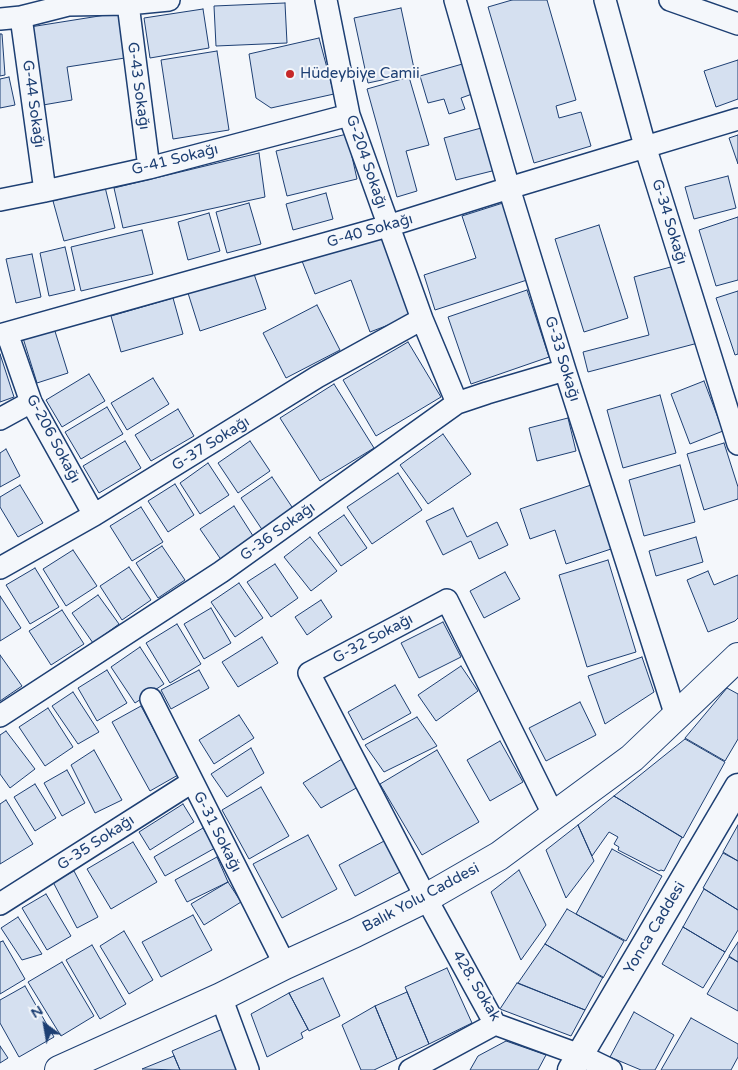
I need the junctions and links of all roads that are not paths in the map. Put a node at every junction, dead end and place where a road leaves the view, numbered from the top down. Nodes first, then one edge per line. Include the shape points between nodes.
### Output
1 (168, 0) edge
2 (326, 0) edge
3 (455, 0) edge
4 (605, 0) edge
5 (670, 0) edge
6 (68, 3) edge
7 (128, 4) junction
8 (21, 17) junction
9 (0, 19) edge
10 (738, 24) edge
11 (349, 116) junction
12 (738, 119) edge
13 (645, 146) junction
14 (149, 168) junction
15 (509, 188) junction
16 (46, 191) junction
17 (0, 200) edge
18 (388, 226) junction
19 (422, 319) junction
20 (4, 334) edge
21 (565, 370) junction
22 (31, 402) junction
23 (457, 403) junction
24 (0, 419) edge
25 (738, 444) edge
26 (94, 515) junction
27 (0, 568) edge
28 (738, 657) edge
29 (151, 699) dead end
30 (0, 716) edge
31 (676, 716) junction
32 (192, 782) junction
33 (738, 787) edge
34 (554, 816) junction
35 (426, 898) junction
36 (0, 904) edge
37 (285, 965) junction
38 (221, 997) junction
39 (495, 1024) junction
40 (576, 1062) edge
41 (76, 1067) edge
42 (248, 1070) edge
43 (410, 1070) edge
44 (611, 1070) edge

1 - 7 street
2 - 11 street, G-204 Sokağı
3 - 15 street, G-33 Sokağı
4 - 13 street, G-34 Sokağı
5 - 10 street
6 - 7 street
6 - 8 street
7 - 14 street, G-43 Sokağı
8 - 9 street
8 - 16 street, G-44 Sokağı
11 - 14 street, G-41 Sokağı
11 - 18 street, G-204 Sokağı
12 - 13 street, G-40 Sokağı
13 - 15 street, G-40 Sokağı
13 - 25 street, G-34 Sokağı
14 - 16 street, G-41 Sokağı
15 - 18 street, G-40 Sokağı
15 - 21 street, G-33 Sokağı
16 - 17 street, G-41 Sokağı
18 - 19 street, G-204 Sokağı
18 - 20 street, G-40 Sokağı
19 - 23 street, G-204 Sokağı
19 - 26 street, G-37 Sokağı via 318,378
20 - 22 street, G-206 Sokağı
21 - 23 street, G-36 Sokağı
21 - 31 street, G-33 Sokağı
22 - 24 street
22 - 26 street, G-206 Sokağı
23 - 30 street, G-36 Sokağı via 221,572
26 - 27 street, G-37 Sokağı
28 - 31 main road, Balık Yolu Caddesi
29 - 32 street, G-31 Sokağı
31 - 34 main road, Balık Yolu Caddesi via 632,758
32 - 36 street, G-35 Sokağı
32 - 37 street, G-31 Sokağı
33 - 40 street, Yonca Caddesi
34 - 35 main road, Balık Yolu Caddesi via 499,856
34 - 35 street, G-32 Sokağı via 447,600 309,673
35 - 37 main road, Balık Yolu Caddesi
35 - 39 street, 428. Sokak
37 - 38 main road, Balık Yolu Caddesi
38 - 41 main road, Balık Yolu Caddesi
38 - 42 street
39 - 40 street, 428. Sokak
39 - 43 street
40 - 44 street, 428. Sokak

